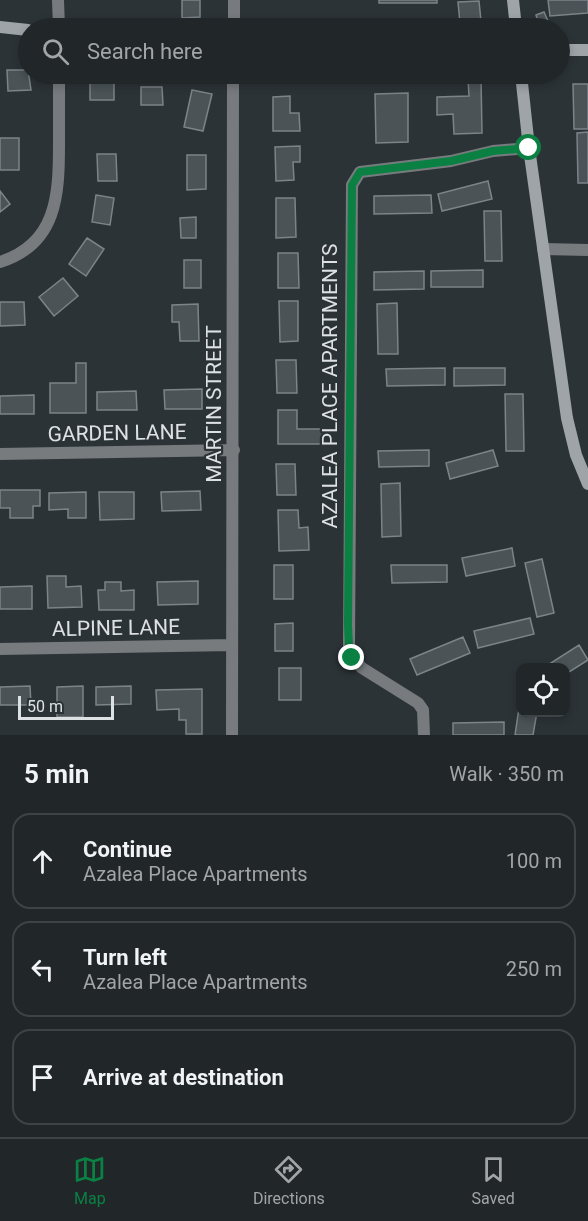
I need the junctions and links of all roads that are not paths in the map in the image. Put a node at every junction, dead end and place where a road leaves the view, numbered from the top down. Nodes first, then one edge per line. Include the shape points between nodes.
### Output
1 (58, 0) edge
2 (234, 0) edge
3 (513, 0) edge
4 (58, 18) edge
5 (234, 18) edge
6 (515, 18) edge
7 (0, 27) edge
8 (18, 29) edge
9 (570, 50) edge
10 (588, 50) edge
11 (59, 84) edge
12 (233, 84) edge
13 (521, 84) edge
14 (529, 148) junction
15 (543, 249) junction
16 (588, 250) edge
17 (0, 262) edge
18 (234, 450) junction
19 (0, 454) edge
20 (582, 455) edge
21 (588, 484) edge
22 (232, 645) junction
23 (0, 649) edge
24 (232, 735) edge
25 (424, 735) edge

1 - 4 street
2 - 5 street
3 - 6 street
7 - 8 street
9 - 10 street
11 - 17 street via 59,174 54,206 42,233 31,246
12 - 18 street, MARTIN STREET
13 - 14 street
14 - 15 street
14 - 25 street, AZALEA PLACE APARTMENTS via 360,172 352,185 349,646 352,658 362,668 418,703 423,710
15 - 16 street
15 - 20 street via 567,418
18 - 19 street, GARDEN LANE
18 - 22 street, MARTIN STREET
20 - 21 street
22 - 23 street, ALPINE LANE
22 - 24 street, MARTIN STREET

